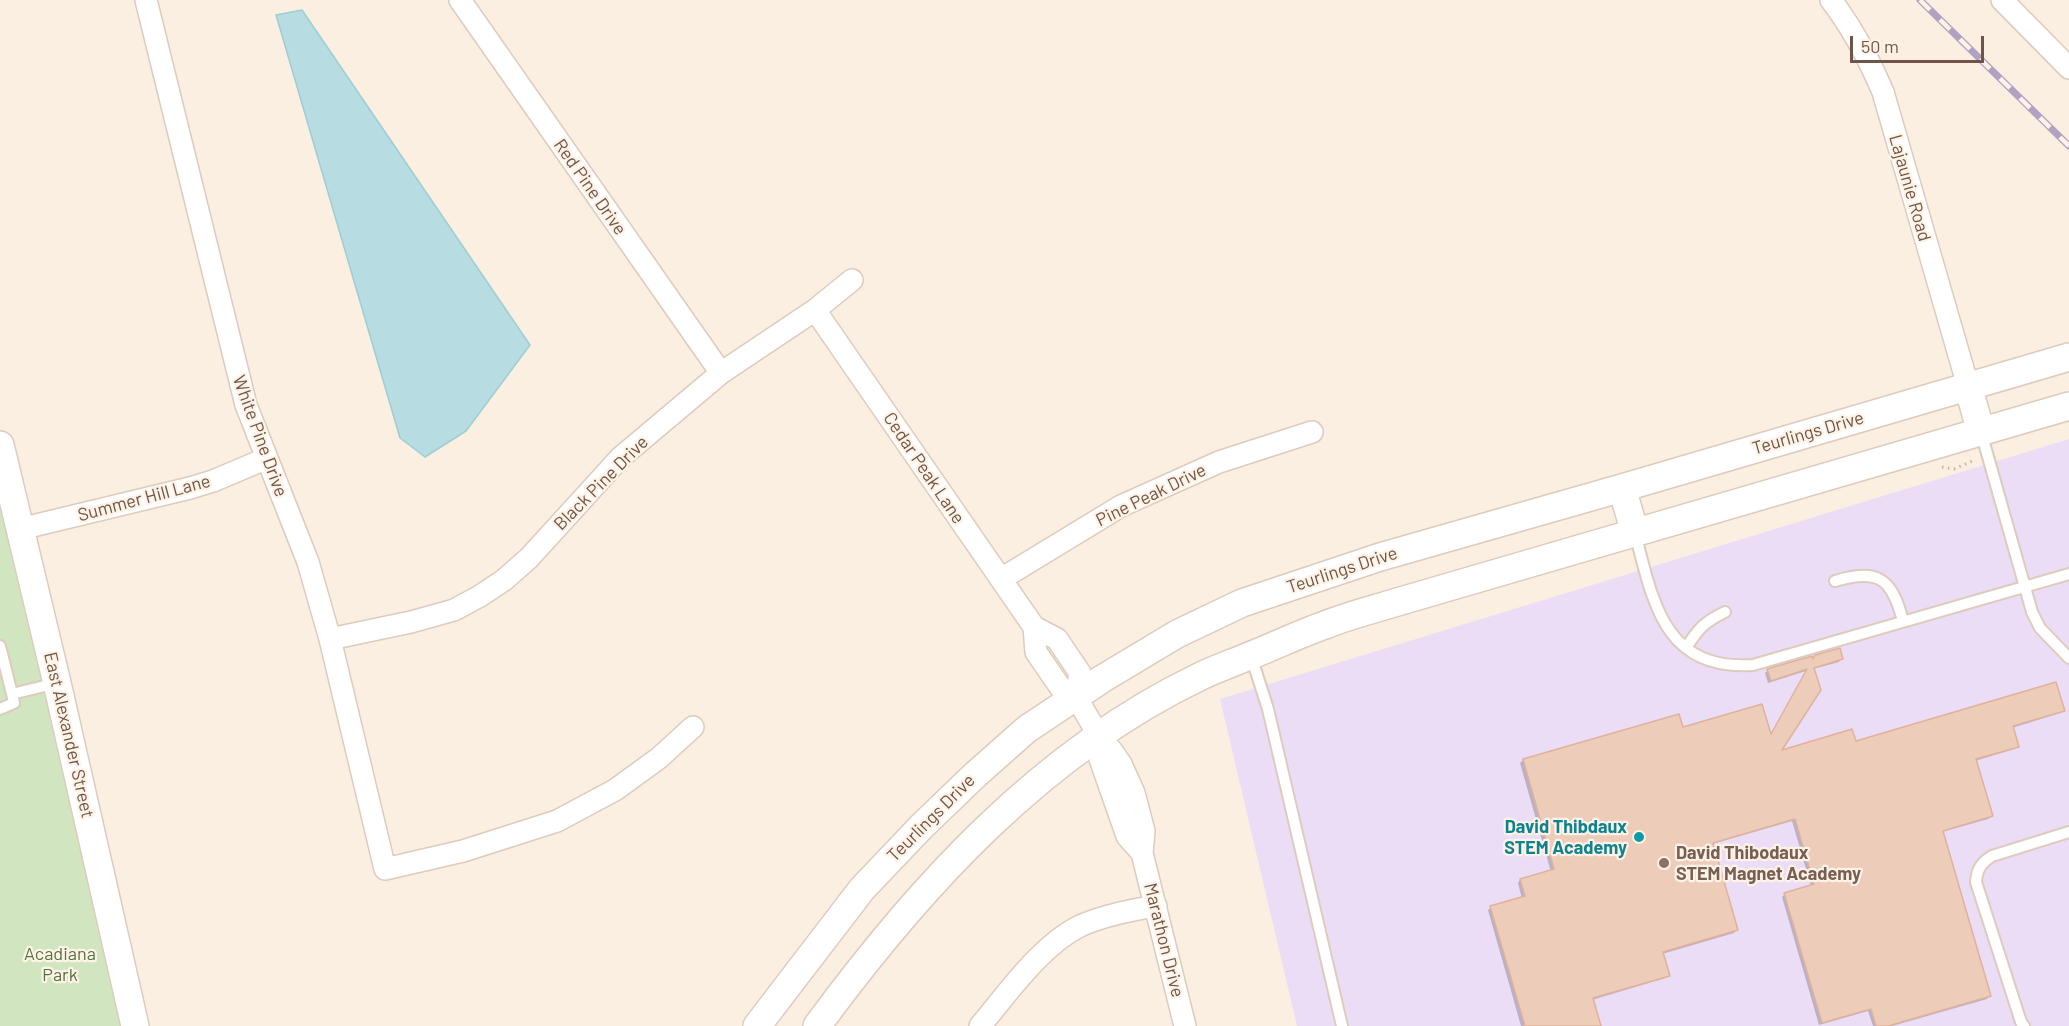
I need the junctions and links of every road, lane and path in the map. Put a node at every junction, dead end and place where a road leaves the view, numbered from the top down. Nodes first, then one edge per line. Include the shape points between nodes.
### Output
1 (146, 0) edge
2 (460, 0) edge
3 (1831, 0) edge
4 (2002, 0) edge
5 (2069, 68) edge
6 (852, 280) dead end
7 (815, 309) junction
8 (2069, 357) edge
9 (721, 373) junction
10 (1968, 386) junction
11 (2069, 406) edge
12 (1312, 432) dead end
13 (1981, 432) junction
14 (0, 446) edge
15 (265, 459) junction
16 (1622, 488) junction
17 (20, 529) junction
18 (1635, 533) junction
19 (2069, 574) edge
20 (1000, 579) junction
21 (1835, 580) dead end
22 (2024, 588) junction
23 (1725, 612) dead end
24 (1903, 621) junction
25 (330, 639) junction
26 (0, 646) edge
27 (1686, 648) junction
28 (1251, 656) junction
29 (2069, 658) edge
30 (57, 683) junction
31 (12, 694) junction
32 (1076, 697) junction
33 (0, 710) edge
34 (693, 727) dead end
35 (1099, 736) junction
36 (2069, 832) edge
37 (1156, 906) junction
38 (132, 1026) edge
39 (757, 1026) edge
40 (817, 1026) edge
41 (980, 1026) edge
42 (1185, 1026) edge
43 (1342, 1026) edge
44 (2024, 1026) edge

1 - 15 street, White Pine Drive via 238,380
2 - 9 street, Red Pine Drive
3 - 10 street, Lajaunie Road via 1869,59 1883,92
4 - 5 street
6 - 7 street, Black Pine Drive
7 - 9 street, Black Pine Drive
7 - 20 street, Cedar Peak Lane
8 - 10 street, Teurlings Drive
9 - 25 street, Black Pine Drive via 620,458 504,580 454,610
10 - 13 street
10 - 16 street, Teurlings Drive
11 - 13 street
12 - 20 street, Pine Peak Drive via 1219,462 1121,506
13 - 18 street
13 - 22 lane
14 - 17 street, East Alexander Street
15 - 17 street, Summer Hill Lane via 190,488
15 - 25 street, White Pine Drive via 308,562
16 - 18 street
16 - 32 street, Teurlings Drive via 1380,557 1242,603 1176,634
17 - 30 street, East Alexander Street
18 - 27 lane via 1657,612 1669,632
18 - 28 street via 1337,621
19 - 22 lane
20 - 32 street, Cedar Peak Lane via 1034,627 1036,652 1060,687
21 - 24 lane via 1854,575 1879,579 1891,587
22 - 24 lane
22 - 29 lane via 2040,628
23 - 27 lane via 1697,630
24 - 27 lane via 1753,665 1732,666
25 - 34 street, White Pine Drive via 385,869 463,851 557,821 615,790
26 - 31 lane
28 - 35 street via 1199,677
28 - 43 lane via 1268,709
30 - 31 lane
30 - 38 street, East Alexander Street
31 - 33 lane via 14,703
32 - 35 street, Cedar Peak Lane
32 - 39 street, Teurlings Drive via 1027,729 921,827 862,889
35 - 37 street, Marathon Drive via 1117,758 1134,793 1144,831 1142,853
35 - 40 street via 1056,767 955,861 898,921
36 - 44 lane via 1992,856 1977,871 1976,882
37 - 41 street via 1101,918 1061,937
37 - 42 street, Marathon Drive

